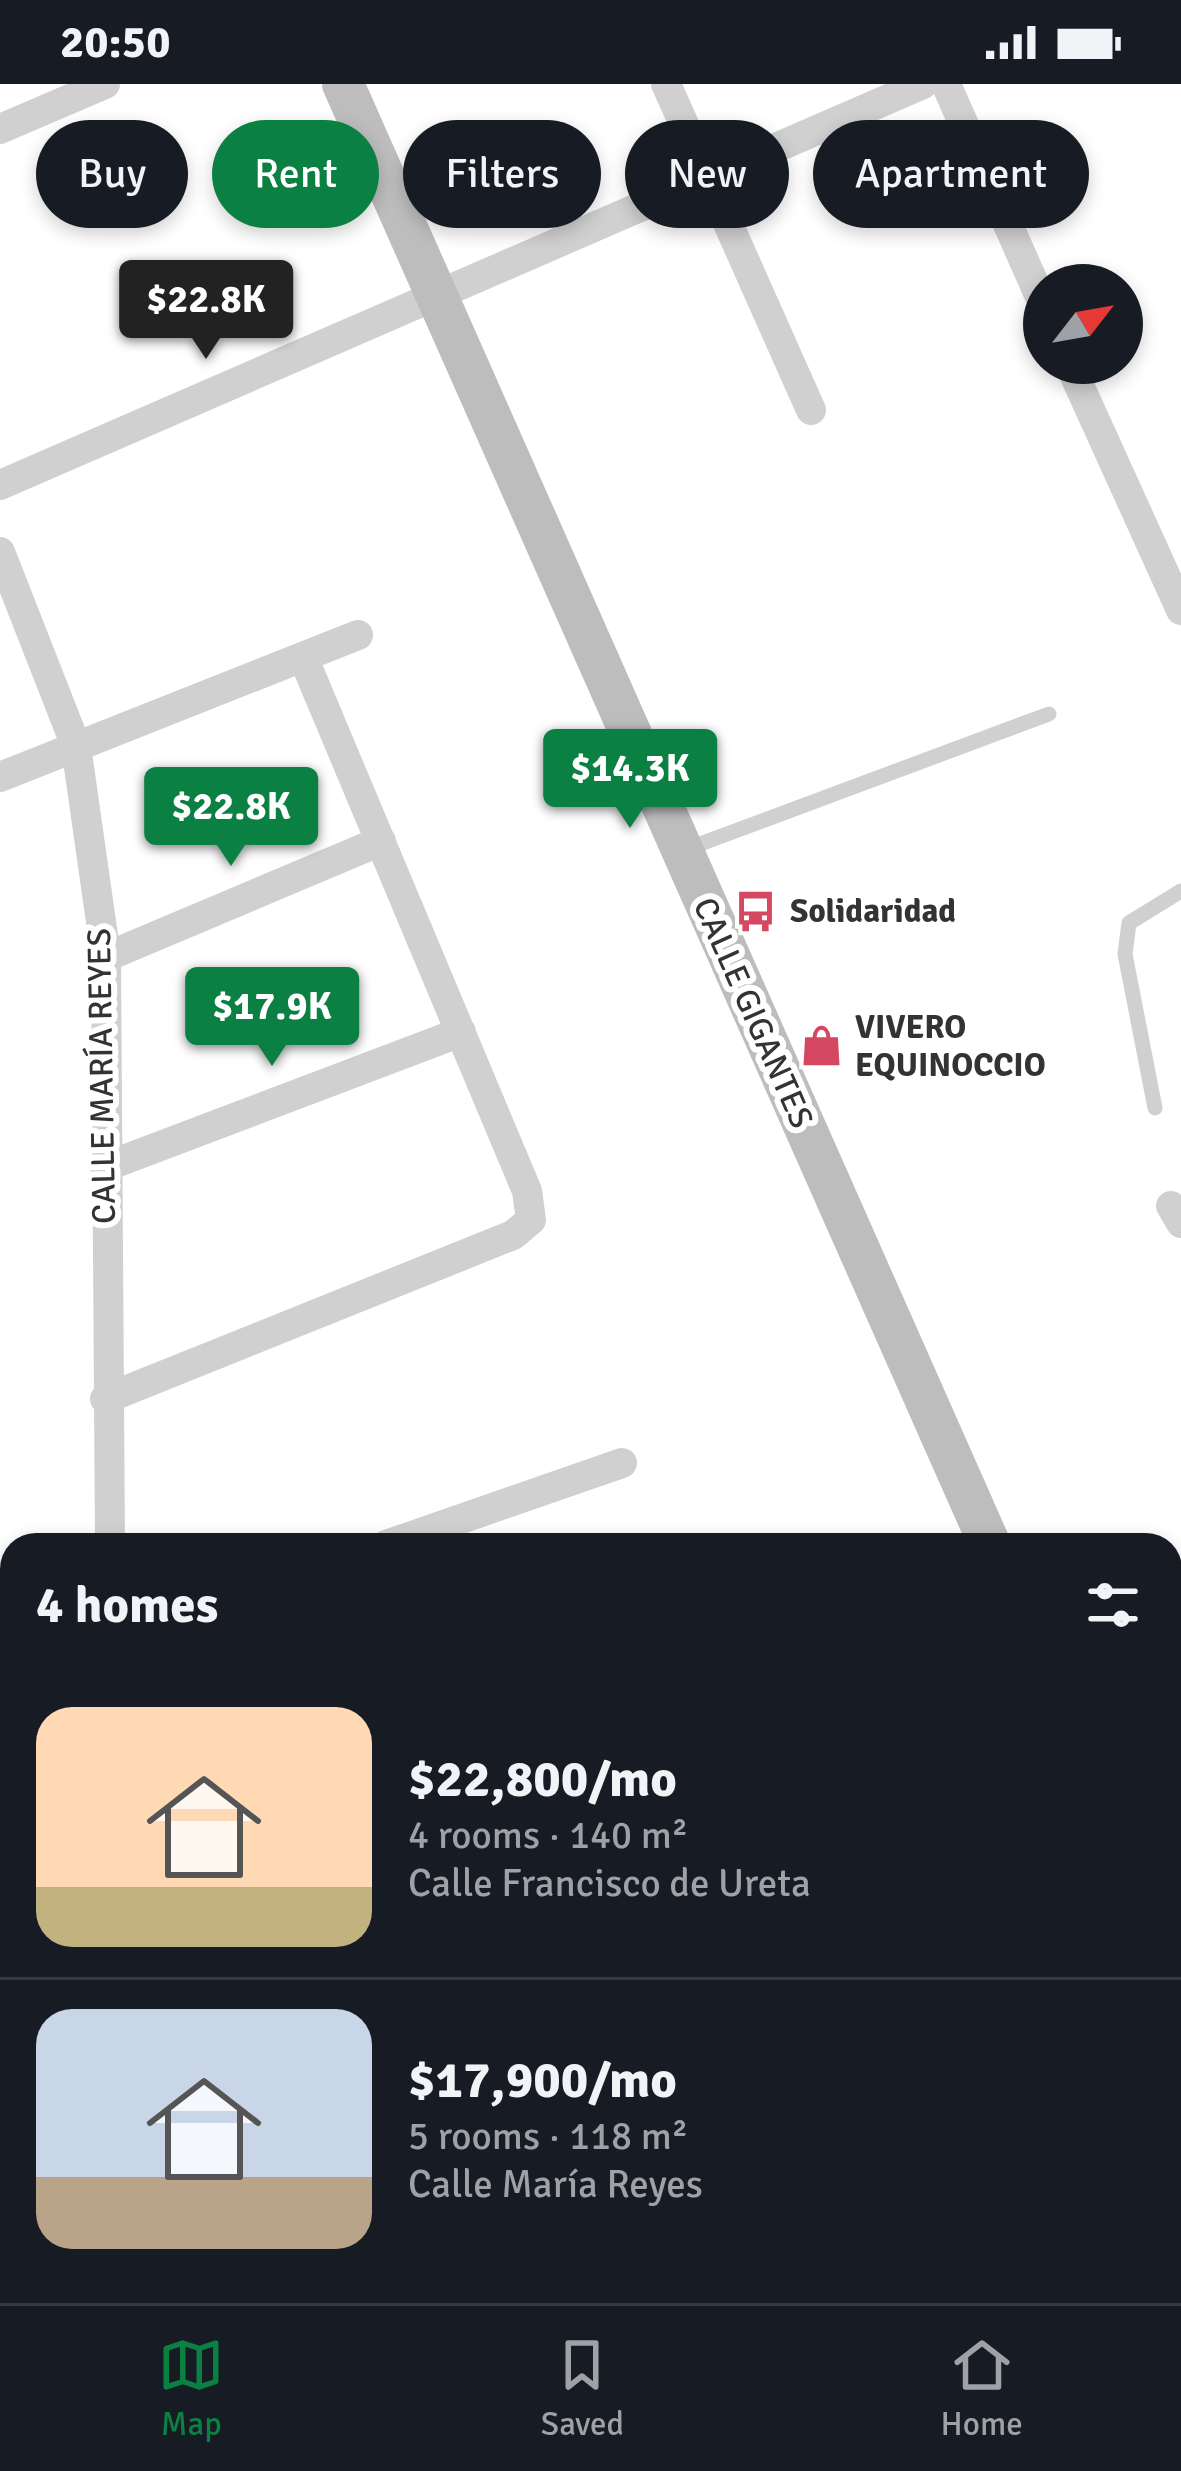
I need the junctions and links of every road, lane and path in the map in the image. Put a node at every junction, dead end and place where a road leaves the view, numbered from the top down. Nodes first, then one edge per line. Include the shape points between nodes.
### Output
1 (106, 84) edge
2 (344, 84) edge
3 (666, 84) edge
4 (923, 84) edge
5 (946, 84) edge
6 (682, 120) edge
7 (0, 129) edge
8 (789, 143) edge
9 (625, 216) edge
10 (730, 228) edge
11 (1025, 264) edge
12 (438, 299) junction
13 (1080, 384) edge
14 (811, 410) dead end
15 (0, 485) edge
16 (0, 552) edge
17 (1170, 563) edge
18 (1181, 610) edge
19 (358, 635) dead end
20 (303, 657) junction
21 (1049, 714) dead end
22 (76, 746) junction
23 (0, 777) edge
24 (381, 842) junction
25 (681, 851) junction
26 (1181, 891) edge
27 (106, 957) junction
28 (461, 1032) junction
29 (1155, 1108) dead end
30 (106, 1167) junction
31 (105, 1399) junction
32 (622, 1463) dead end
33 (110, 1533) edge
34 (421, 1533) edge
35 (985, 1533) edge

1 - 7 street
2 - 12 main road, CALLE GIGANTES
3 - 6 street
4 - 8 street
5 - 11 street
9 - 12 street
10 - 14 street
12 - 15 street
12 - 25 main road, CALLE GIGANTES
13 - 17 street
16 - 22 street, CALLE MARÍA REYES
17 - 18 street
19 - 20 street
20 - 22 street
20 - 24 street
21 - 25 lane
22 - 23 street
22 - 27 street, CALLE MARÍA REYES
24 - 27 street
24 - 28 street
25 - 35 main road, CALLE GIGANTES
26 - 29 lane via 1129,923 1126,954
27 - 30 street, CALLE MARÍA REYES
28 - 30 street
28 - 31 street via 527,1191 531,1220 513,1235
30 - 31 street, CALLE MARÍA REYES
31 - 33 street, CALLE MARÍA REYES
32 - 34 street

